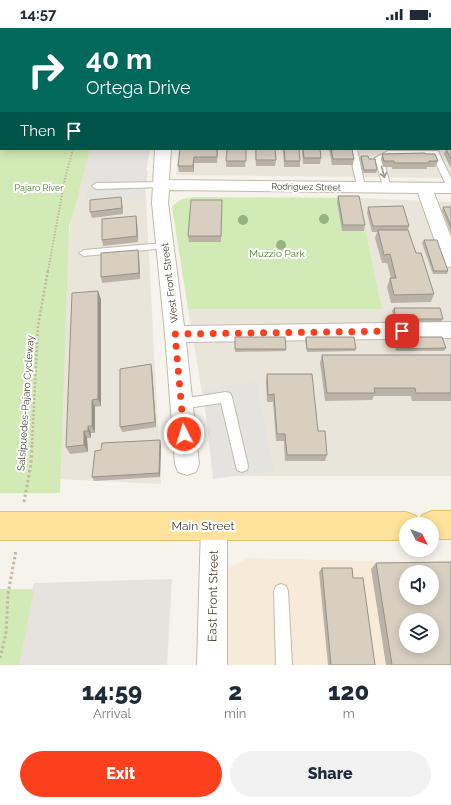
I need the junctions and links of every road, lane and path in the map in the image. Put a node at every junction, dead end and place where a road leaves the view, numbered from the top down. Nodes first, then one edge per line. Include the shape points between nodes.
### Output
1 (73, 150) edge
2 (163, 150) edge
3 (353, 150) edge
4 (437, 151) edge
5 (161, 185) junction
6 (96, 186) dead end
7 (361, 187) junction
8 (451, 187) edge
9 (387, 188) junction
10 (424, 188) junction
11 (164, 246) junction
12 (84, 253) dead end
13 (451, 262) edge
14 (451, 330) edge
15 (175, 334) junction
16 (181, 404) junction
17 (187, 464) dead end
18 (242, 466) dead end
19 (32, 518) junction
20 (451, 525) edge
21 (0, 526) edge
22 (214, 526) junction
23 (399, 526) edge
24 (439, 526) edge
25 (16, 548) dead end
26 (281, 591) dead end
27 (0, 658) edge
28 (212, 665) edge
29 (284, 665) edge

1 - 19 path, Salsipuedes-Pajaro Cycleway via 38,326 31,464
2 - 5 street, West Front Street
3 - 7 lane
4 - 8 lane
4 -> 9 lane via 388,153 379,158
5 - 6 lane
5 - 7 street, Rodriguez Street
5 - 11 street, West Front Street
7 - 9 street, Rodriguez Street
8 - 10 street, Rodriguez Street
9 - 10 street, Rodriguez Street
10 - 13 street
11 - 12 lane
11 - 15 street, West Front Street
14 - 15 street
15 - 16 street, West Front Street
16 - 17 street, West Front Street
16 - 18 lane via 226,397
19 - 21 main road, Main Street, bridge
19 - 22 main road, Main Street
20 - 24 main road
22 - 23 main road, Main Street
22 - 28 street, East Front Street
25 - 27 path via 8,594 6,634
26 - 29 lane

